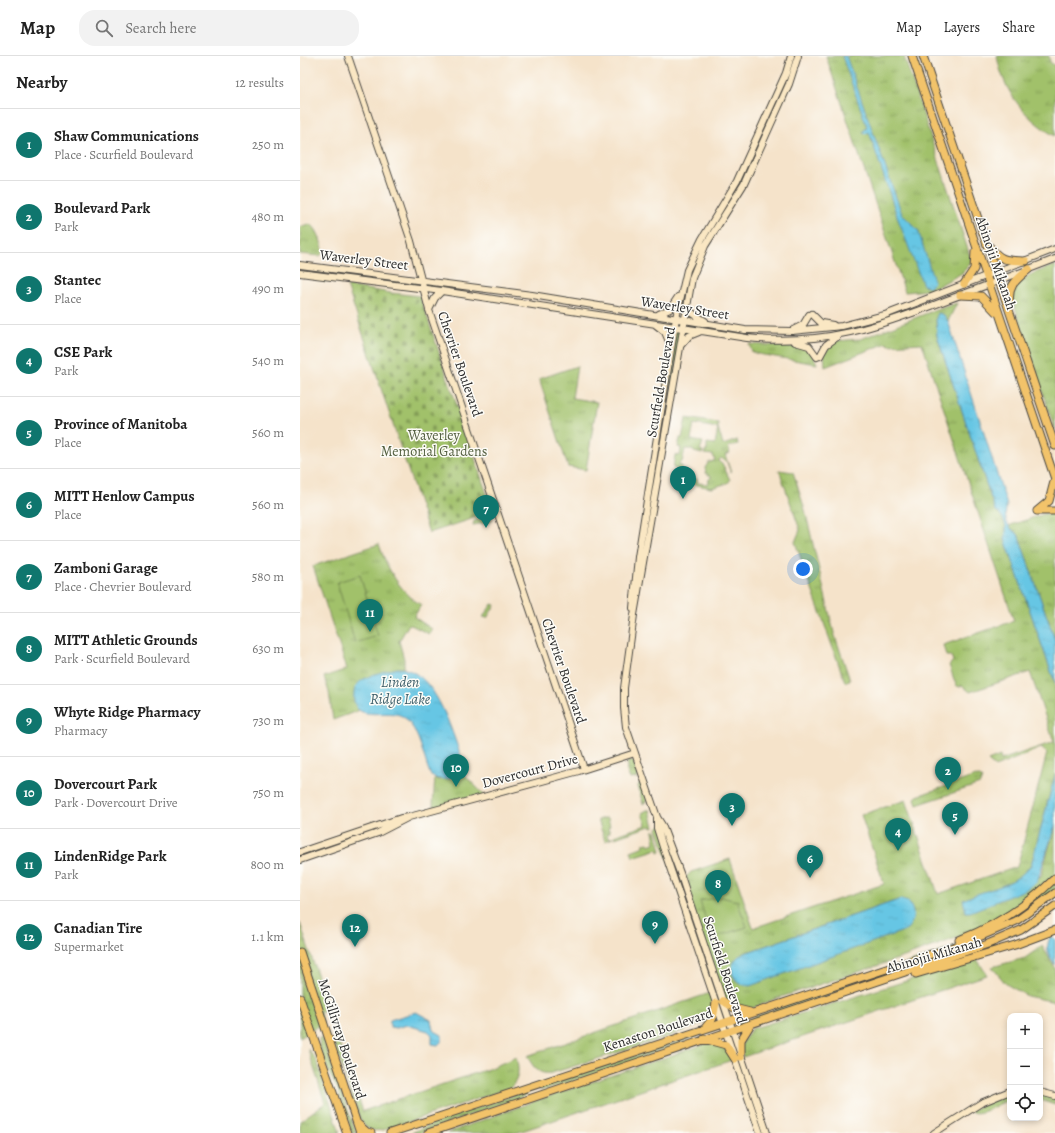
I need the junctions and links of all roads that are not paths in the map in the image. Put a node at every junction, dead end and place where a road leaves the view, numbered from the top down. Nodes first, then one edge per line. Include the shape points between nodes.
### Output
1 (348, 56) edge
2 (791, 56) edge
3 (798, 56) edge
4 (912, 56) edge
5 (923, 56) edge
6 (985, 241) junction
7 (975, 244) junction
8 (1055, 249) edge
9 (1055, 259) edge
10 (1026, 261) junction
11 (300, 265) edge
12 (1029, 269) junction
13 (996, 272) junction
14 (300, 273) edge
15 (986, 276) junction
16 (421, 279) junction
17 (999, 281) junction
18 (964, 284) junction
19 (989, 285) junction
20 (423, 288) junction
21 (682, 290) junction
22 (442, 291) junction
23 (960, 295) junction
24 (687, 303) junction
25 (430, 310) junction
26 (654, 315) junction
27 (1011, 316) junction
28 (676, 318) junction
29 (1000, 318) junction
30 (684, 319) junction
31 (653, 323) junction
32 (710, 324) junction
33 (842, 326) junction
34 (674, 327) junction
35 (682, 328) junction
36 (701, 331) junction
37 (792, 331) junction
38 (839, 335) junction
39 (782, 340) junction
40 (671, 348) junction
41 (679, 348) junction
42 (1055, 446) edge
43 (1055, 479) edge
44 (1055, 511) edge
45 (634, 615) junction
46 (634, 753) junction
47 (584, 769) junction
48 (409, 817) junction
49 (300, 852) edge
50 (300, 860) edge
51 (1055, 878) edge
52 (1055, 893) edge
53 (1055, 906) edge
54 (1055, 930) edge
55 (300, 952) edge
56 (933, 952) junction
57 (300, 998) edge
58 (820, 1001) junction
59 (719, 1002) junction
60 (752, 1012) junction
61 (726, 1021) junction
62 (751, 1024) junction
63 (703, 1029) junction
64 (729, 1031) junction
65 (704, 1039) junction
66 (738, 1058) junction
67 (1007, 1093) edge
68 (1043, 1093) edge
69 (1055, 1096) edge
70 (356, 1122) junction
71 (344, 1125) junction
72 (343, 1133) edge
73 (346, 1133) edge
74 (360, 1133) edge
75 (371, 1133) edge
76 (390, 1133) edge
77 (428, 1133) edge
78 (760, 1133) edge
79 (767, 1133) edge
80 (934, 1133) edge

1 - 16 street, Chevrier Boulevard via 400,206
2 - 21 street, Scurfield Boulevard via 786,73 737,181 694,254
3 - 24 street, Scurfield Boulevard via 794,72 744,184 697,263
4 - 7 main road, Abinojii Mikanah
5 - 6 main road, Abinojii Mikanah
6 - 10 main road via 1002,259
6 - 13 main road, Abinojii Mikanah
7 - 15 main road, Abinojii Mikanah
7 - 18 main road via 975,267
8 - 10 street, Waverley Street
9 - 12 street, Waverley Street
10 - 13 street, Waverley Street
11 - 16 street, Waverley Street
12 - 17 street, Waverley Street
12 - 27 main road via 1011,287
13 - 15 street, Waverley Street
13 - 17 main road, Abinojii Mikanah
14 - 20 street, Waverley Street
15 - 18 street, Waverley Street
15 - 19 main road, Abinojii Mikanah
16 - 20 street, Chevrier Boulevard
16 - 26 street, Waverley Street
17 - 19 street, Waverley Street
17 - 27 main road, Abinojii Mikanah
18 - 33 street, Waverley Street via 885,315
19 - 23 street, Waverley Street
19 - 29 main road, Abinojii Mikanah
20 - 22 street, Waverley Street
20 - 25 street, Chevrier Boulevard
21 - 26 street via 670,309
21 - 28 street, Scurfield Boulevard
22 - 25 street via 435,298
22 - 31 street, Waverley Street
23 - 29 main road via 977,295 984,298
23 - 38 street, Waverley Street via 881,325
24 - 30 street, Scurfield Boulevard
24 - 32 street via 689,311
25 - 47 street, Chevrier Boulevard
26 - 28 street, Waverley Street
27 - 42 main road, Abinojii Mikanah
28 - 30 street, Waverley Street
28 - 34 street, Scurfield Boulevard
29 - 43 main road, Abinojii Mikanah
30 - 32 street, Waverley Street
30 - 35 street, Scurfield Boulevard
31 - 34 street, Waverley Street
31 - 40 street via 665,332
32 - 37 street, Waverley Street via 745,330
33 - 37 street, Waverley Street
33 - 37 street via 821,323 810,315 803,325
34 - 35 street, Waverley Street
34 - 40 street, Scurfield Boulevard
35 - 36 street, Waverley Street
35 - 41 street, Scurfield Boulevard
36 - 39 street, Waverley Street
36 - 41 street via 689,336
38 - 39 street, Waverley Street
38 - 39 street via 826,345 819,357 809,346
40 - 45 street, Scurfield Boulevard via 638,557
41 - 45 street, Scurfield Boulevard
43 - 44 main road via 1049,500 1037,511
45 - 46 street, Scurfield Boulevard via 624,688 626,726
46 - 47 street, Dovercourt Drive
46 - 59 street, Scurfield Boulevard via 680,873
47 - 48 street, Dovercourt Drive
48 - 49 street, Dovercourt Drive
48 - 50 street, Dovercourt Drive via 378,833
51 - 56 main road, Abinojii Mikanah via 1011,915
52 - 56 main road via 1005,927
53 - 58 main road via 1003,939
54 - 58 main road, Abinojii Mikanah via 1016,945
55 - 70 main road, McGillivray Boulevard
56 - 60 main road, Kenaston Boulevard
57 - 71 main road, McGillivray Boulevard
58 - 62 main road, Kenaston Boulevard
59 - 60 main road
59 - 61 street, Scurfield Boulevard
59 - 63 main road via 713,1018
60 - 61 main road, Kenaston Boulevard
61 - 63 main road, Kenaston Boulevard
61 - 64 street, Scurfield Boulevard
62 - 64 main road, Kenaston Boulevard
62 - 66 main road via 741,1040
63 - 76 main road, Kenaston Boulevard
64 - 65 main road, Kenaston Boulevard
64 - 66 street, Scurfield Boulevard
65 - 66 main road via 726,1045
65 - 77 main road, Kenaston Boulevard
66 - 78 street, Scurfield Boulevard
66 - 79 street, Scurfield Boulevard
67 - 80 street via 982,1103
68 - 69 street
70 - 74 main road, McGillivray Boulevard
70 - 75 main road
71 - 72 main road
71 - 73 main road, McGillivray Boulevard

